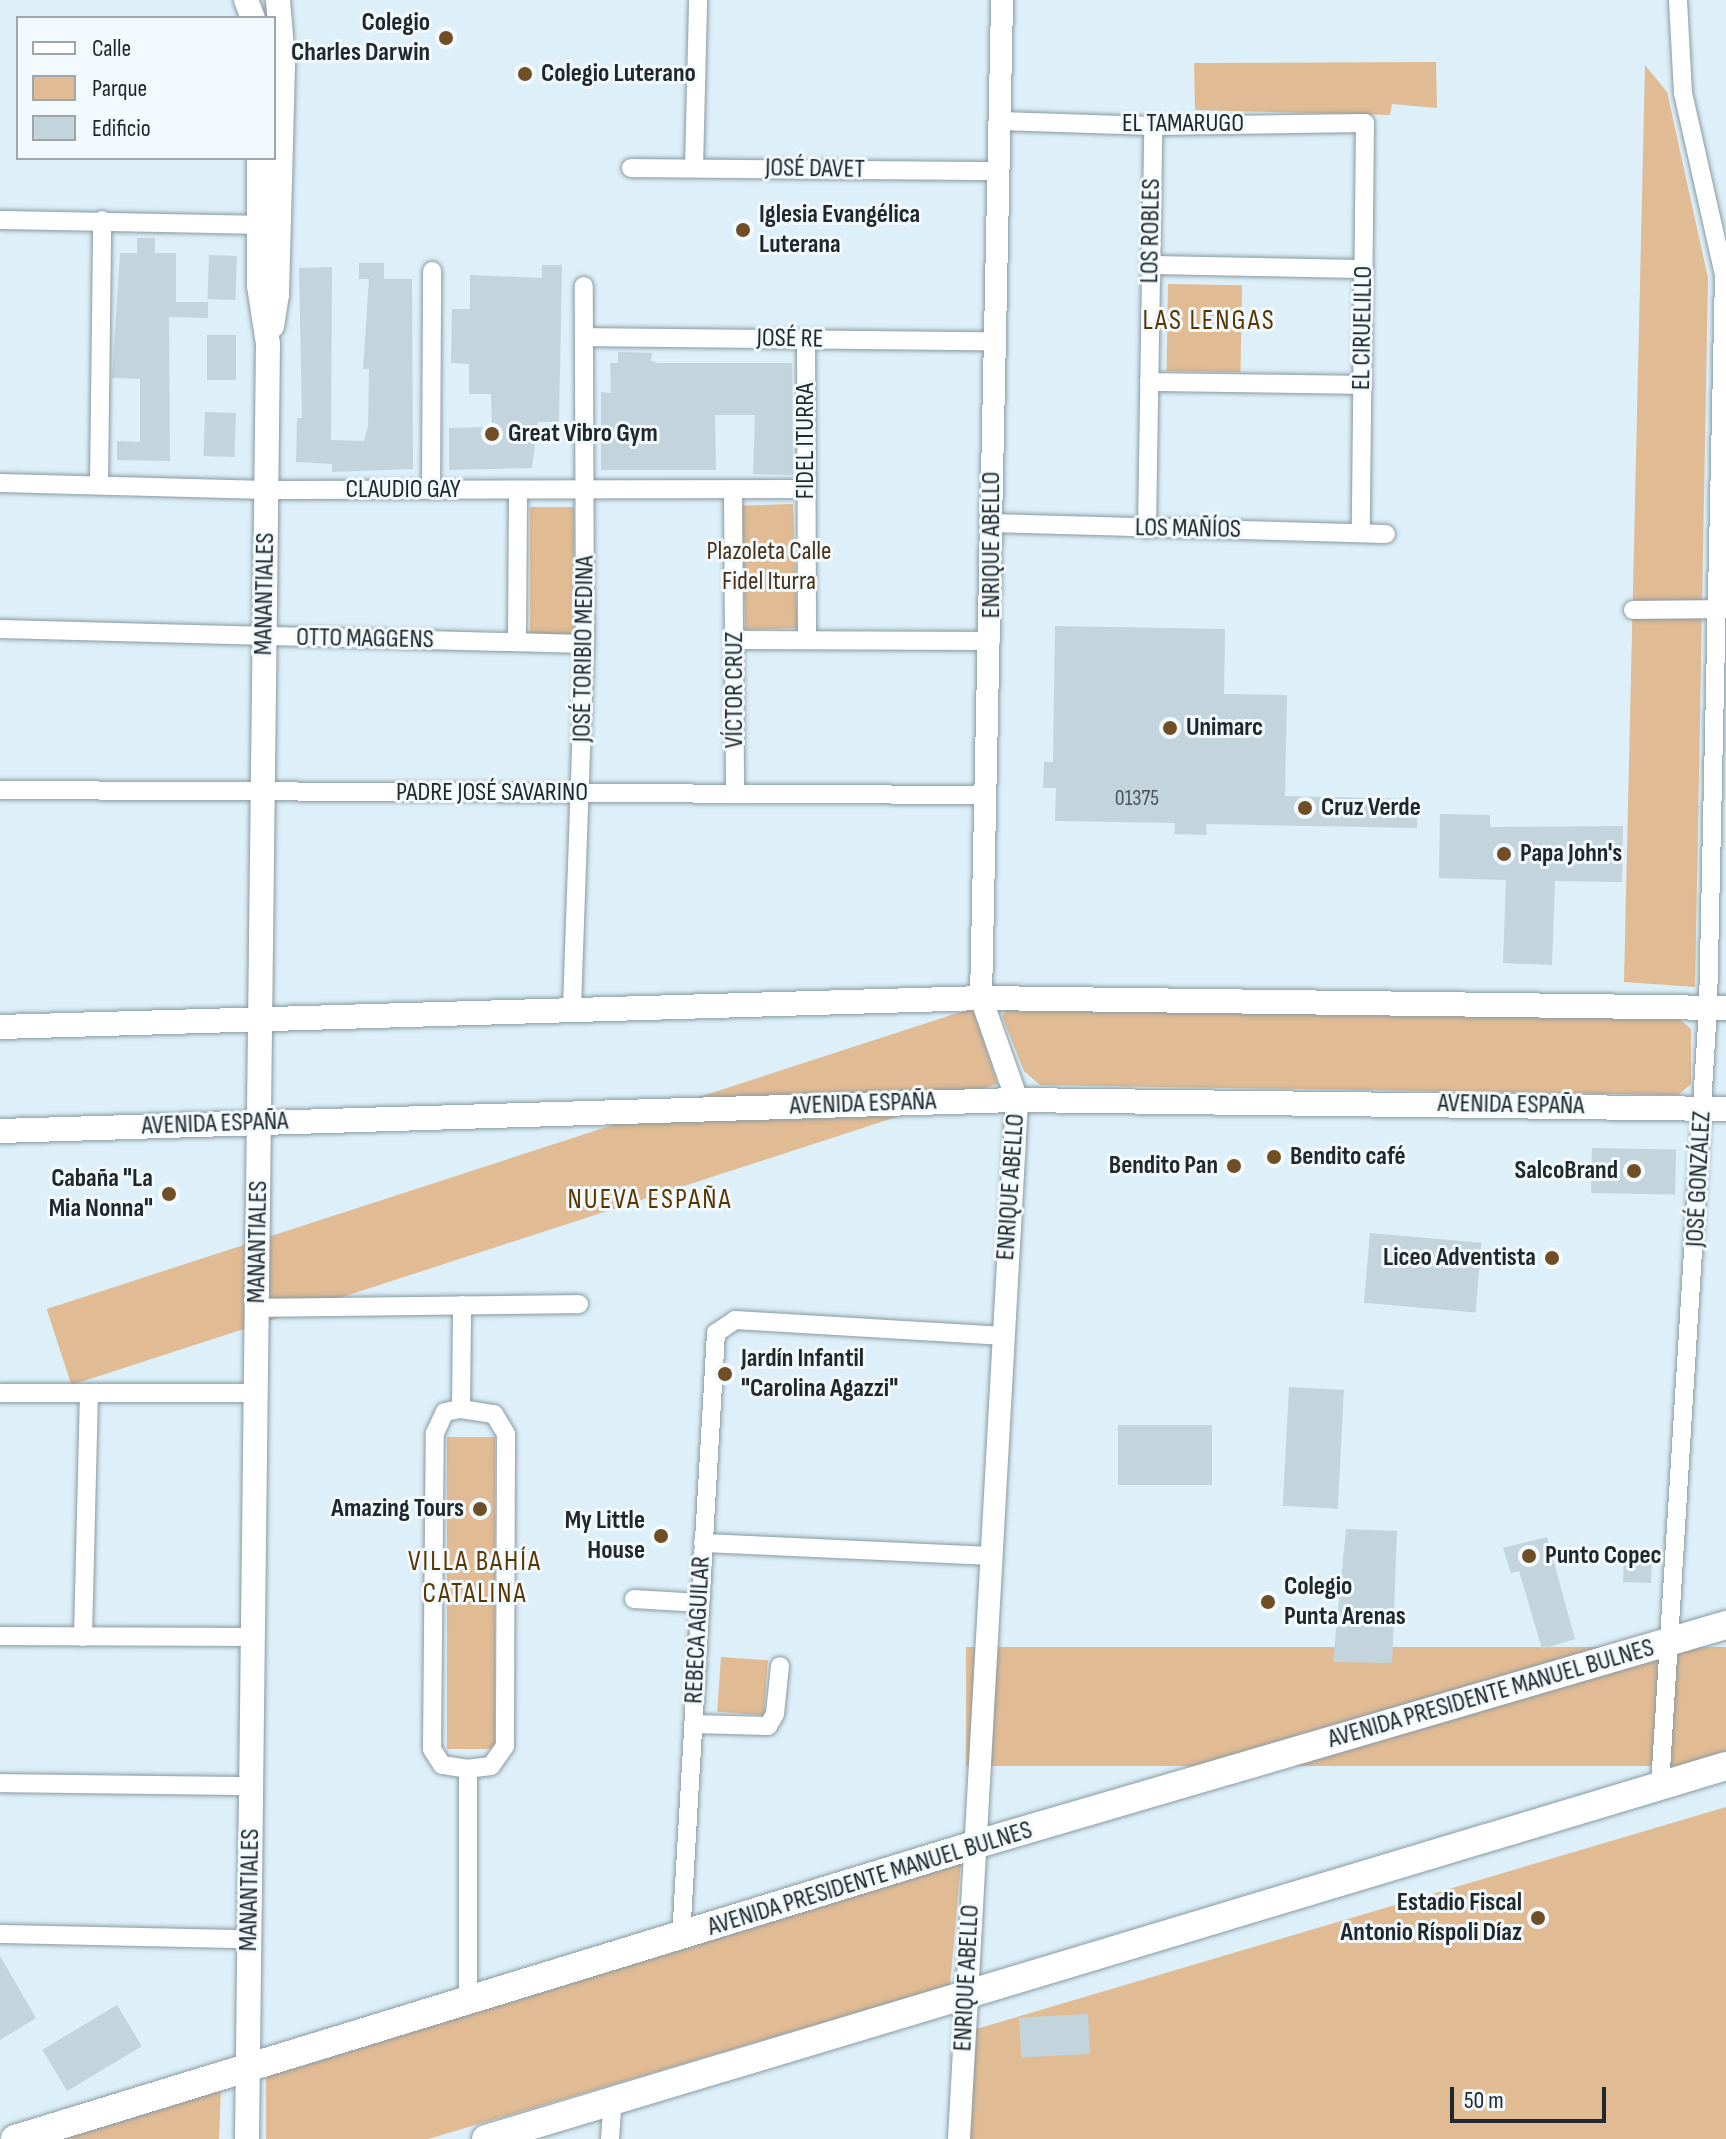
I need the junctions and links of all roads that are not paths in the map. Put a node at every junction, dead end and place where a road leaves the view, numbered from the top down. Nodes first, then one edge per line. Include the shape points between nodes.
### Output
1 (278, 0) edge
2 (698, 0) edge
3 (1002, 0) edge
4 (1678, 0) edge
5 (1000, 121) junction
6 (1365, 123) joint
7 (1153, 126) junction
8 (259, 160) edge
9 (631, 168) dead end
10 (694, 168) junction
11 (999, 171) junction
12 (0, 220) edge
13 (102, 220) junction
14 (257, 225) junction
15 (1150, 265) junction
16 (1364, 269) junction
17 (432, 271) dead end
18 (1725, 275) edge
19 (584, 286) dead end
20 (584, 337) junction
21 (806, 339) junction
22 (996, 341) junction
23 (268, 344) junction
24 (1149, 382) junction
25 (1363, 385) junction
26 (0, 483) edge
27 (99, 484) junction
28 (806, 489) junction
29 (267, 490) junction
30 (431, 490) junction
31 (518, 491) junction
32 (585, 492) junction
33 (733, 492) junction
34 (990, 523) junction
35 (1147, 529) junction
36 (1361, 533) junction
37 (1386, 534) dead end
38 (1723, 609) edge
39 (1633, 610) dead end
40 (0, 629) edge
41 (265, 637) junction
42 (807, 639) junction
43 (735, 640) junction
44 (517, 641) junction
45 (991, 641) junction
46 (585, 644) junction
47 (0, 790) edge
48 (263, 792) junction
49 (735, 793) junction
50 (581, 794) junction
51 (984, 795) junction
52 (981, 998) junction
53 (572, 1008) junction
54 (1717, 1008) edge
55 (260, 1018) junction
56 (0, 1027) edge
57 (1017, 1100) junction
58 (1714, 1109) edge
59 (259, 1122) junction
60 (0, 1131) edge
61 (579, 1304) dead end
62 (462, 1305) junction
63 (257, 1308) junction
64 (1001, 1336) junction
65 (0, 1393) edge
66 (89, 1393) junction
67 (256, 1393) junction
68 (461, 1409) junction
69 (703, 1543) junction
70 (988, 1556) junction
71 (634, 1599) dead end
72 (700, 1603) junction
73 (1726, 1625) edge
74 (0, 1636) edge
75 (83, 1637) junction
76 (253, 1637) junction
77 (1672, 1641) junction
78 (780, 1666) dead end
79 (693, 1724) junction
80 (1726, 1766) edge
81 (468, 1769) junction
82 (0, 1783) edge
83 (251, 1786) junction
84 (1660, 1786) junction
85 (974, 1845) junction
86 (0, 1934) edge
87 (681, 1938) junction
88 (249, 1939) junction
89 (966, 1994) junction
90 (468, 2001) junction
91 (248, 2069) junction
92 (613, 2100) junction
93 (15, 2139) edge
94 (247, 2139) edge
95 (486, 2139) edge
96 (610, 2139) edge
97 (959, 2139) edge

1 - 23 main road via 283,61 277,295
2 - 10 street
3 - 5 street, ENRIQUE ABELLO
4 - 18 street, JOSÉ GONZÁLEZ via 1683,93
5 - 7 street, EL TAMARUGO
5 - 11 street, ENRIQUE ABELLO
6 - 7 street, EL TAMARUGO
6 - 16 street, EL CIRUELILLO
7 - 15 street, LOS ROBLES
8 - 14 main road
9 - 10 street, JOSÉ DAVET
10 - 11 street, JOSÉ DAVET
11 - 22 street, ENRIQUE ABELLO
12 - 13 street
13 - 14 street
13 - 27 street
14 - 23 main road
15 - 16 street
15 - 24 street, LOS ROBLES
16 - 25 street, EL CIRUELILLO
17 - 30 street
18 - 38 street, JOSÉ GONZÁLEZ
19 - 20 street, JOSÉ TORIBIO MEDINA
20 - 21 street, JOSÉ RE
20 - 32 street, JOSÉ TORIBIO MEDINA
21 - 22 street, JOSÉ RE
21 - 28 street, FIDEL ITURRA
22 - 34 street, ENRIQUE ABELLO
23 - 29 main road, MANANTIALES
24 - 25 street
24 - 35 street, LOS ROBLES
25 - 36 street, EL CIRUELILLO
26 - 27 street, CLAUDIO GAY
27 - 29 street, CLAUDIO GAY
28 - 33 street, CLAUDIO GAY
28 - 42 street, FIDEL ITURRA
29 - 30 street, CLAUDIO GAY
29 - 41 main road, MANANTIALES
30 - 31 street, CLAUDIO GAY
31 - 32 street, CLAUDIO GAY
31 - 44 street
32 - 33 street, CLAUDIO GAY
32 - 46 street, JOSÉ TORIBIO MEDINA
33 - 43 street, VÍCTOR CRUZ
34 - 35 street, LOS MAÑÍOS
34 - 45 street, ENRIQUE ABELLO
35 - 36 street, LOS MAÑÍOS
36 - 37 street, LOS MAÑÍOS
38 - 39 street
38 - 54 street, JOSÉ GONZÁLEZ
40 - 41 street, OTTO MAGGENS
41 - 44 street, OTTO MAGGENS
41 - 48 main road, MANANTIALES
42 - 43 street
42 - 45 street
43 - 49 street, VÍCTOR CRUZ
44 - 46 street, OTTO MAGGENS
45 - 51 street, ENRIQUE ABELLO
46 - 50 street, JOSÉ TORIBIO MEDINA
47 - 48 street, PADRE JOSÉ SAVARINO
48 - 50 street, PADRE JOSÉ SAVARINO
48 - 55 main road, MANANTIALES
49 - 50 street, PADRE JOSÉ SAVARINO
49 - 51 street, PADRE JOSÉ SAVARINO
50 - 53 street, JOSÉ TORIBIO MEDINA
51 - 52 street, ENRIQUE ABELLO
52 - 53 main road
52 - 54 main road
52 - 57 street, ENRIQUE ABELLO
53 - 55 main road
54 - 58 street, JOSÉ GONZÁLEZ
55 - 56 main road
55 - 59 main road, MANANTIALES
57 - 58 main road, AVENIDA ESPAÑA
57 - 59 main road, AVENIDA ESPAÑA
57 - 64 street, ENRIQUE ABELLO
58 - 77 street, JOSÉ GONZÁLEZ
59 - 60 main road, AVENIDA ESPAÑA
59 - 63 main road, MANANTIALES
61 - 62 street
62 - 63 street
62 - 68 street
63 - 67 main road, MANANTIALES
64 - 69 street, REBECA AGUILAR via 735,1320 721,1325 714,1338
64 - 70 street, ENRIQUE ABELLO
65 - 66 street
66 - 67 street
66 - 75 street
67 - 76 main road, MANANTIALES
68 - 81 street via 445,1412 435,1433 432,1749 442,1765
68 - 81 street via 494,1414 506,1434 505,1746 491,1766
69 - 70 street
69 - 72 street, REBECA AGUILAR
70 - 85 street, ENRIQUE ABELLO
71 - 72 street
72 - 79 street, REBECA AGUILAR
73 - 77 main road, AVENIDA PRESIDENTE MANUEL BULNES
74 - 75 street
75 - 76 street
76 - 83 main road, MANANTIALES
77 - 84 street, JOSÉ GONZÁLEZ
77 - 85 main road, AVENIDA PRESIDENTE MANUEL BULNES
78 - 79 street via 775,1714 768,1726
79 - 87 street, REBECA AGUILAR
80 - 84 main road
81 - 90 street
82 - 83 street
83 - 88 main road, MANANTIALES
84 - 89 main road
85 - 87 main road, AVENIDA PRESIDENTE MANUEL BULNES
85 - 89 street, ENRIQUE ABELLO
86 - 88 street
87 - 90 main road, AVENIDA PRESIDENTE MANUEL BULNES
88 - 91 main road, MANANTIALES
89 - 92 main road
89 - 97 street, ENRIQUE ABELLO
90 - 91 main road, AVENIDA PRESIDENTE MANUEL BULNES
91 - 93 main road, AVENIDA PRESIDENTE MANUEL BULNES
91 - 94 main road, MANANTIALES
92 - 95 main road
92 - 96 street

